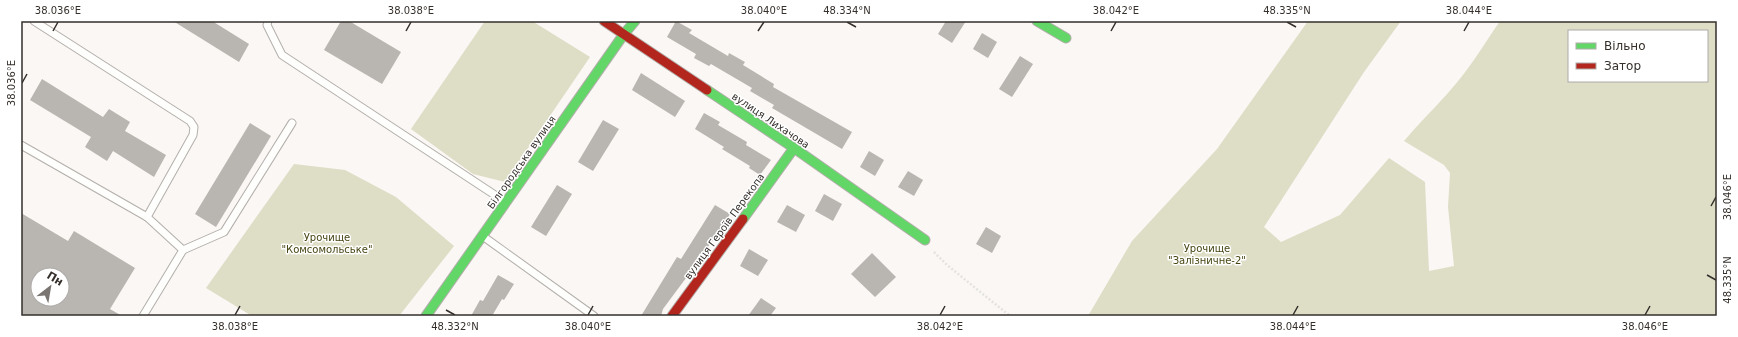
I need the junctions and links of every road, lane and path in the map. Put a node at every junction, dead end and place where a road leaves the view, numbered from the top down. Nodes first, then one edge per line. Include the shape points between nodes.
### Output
1 (34, 21) edge
2 (268, 21) edge
3 (604, 21) edge
4 (636, 21) edge
5 (1037, 21) edge
6 (624, 34) junction
7 (1066, 38) dead end
8 (292, 123) dead end
9 (21, 145) edge
10 (794, 148) junction
11 (506, 202) junction
12 (148, 217) junction
13 (482, 236) junction
14 (925, 240) joint
15 (183, 250) junction
16 (143, 316) edge
17 (426, 316) edge
18 (594, 316) edge
19 (672, 316) edge
20 (1010, 316) edge

1 - 12 lane via 190,121 194,127 193,135
2 - 11 lane via 267,26 282,55
3 - 6 street, вулиця Лихачова
4 - 6 street, Білгородська вулиця
5 - 7 street
6 - 10 street, вулиця Лихачова
6 - 11 street, Білгородська вулиця
8 - 15 lane via 224,232
9 - 12 lane
10 - 14 street, вулиця Лихачова
10 - 19 street, вулиця Героїв Перекопа
11 - 13 street, Білгородська вулиця
12 - 15 lane
13 - 17 street, Білгородська вулиця
13 - 18 lane
14 - 20 path via 947,265
15 - 16 lane

